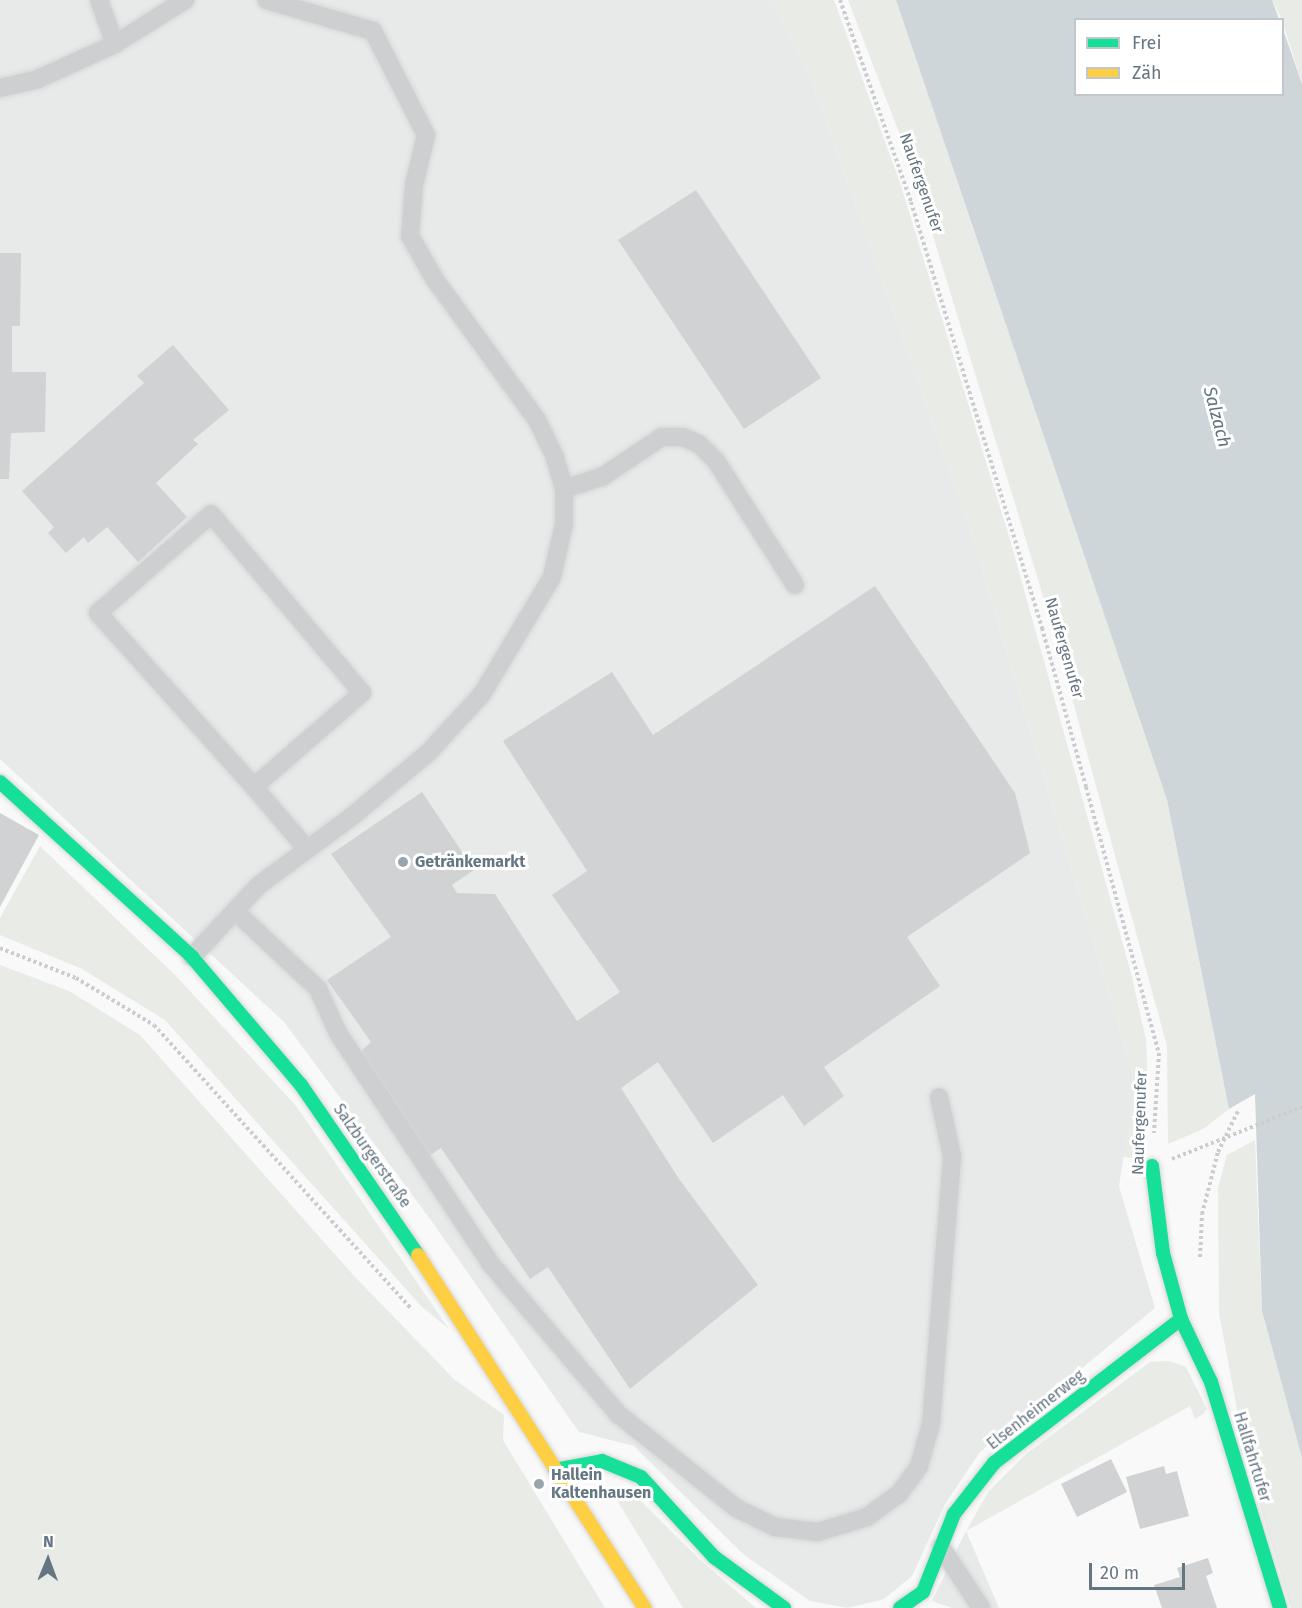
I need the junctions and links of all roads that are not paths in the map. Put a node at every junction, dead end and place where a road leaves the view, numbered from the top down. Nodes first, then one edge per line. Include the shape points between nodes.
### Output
1 (99, 0) edge
2 (185, 0) edge
3 (266, 0) edge
4 (116, 44) junction
5 (0, 88) edge
6 (564, 489) junction
7 (795, 585) dead end
8 (0, 782) edge
9 (254, 787) junction
10 (306, 848) junction
11 (235, 911) junction
12 (192, 957) junction
13 (939, 1097) dead end
14 (1152, 1166) road end
15 (1181, 1319) junction
16 (555, 1470) junction
17 (941, 1547) junction
18 (645, 1608) edge
19 (784, 1608) edge
20 (900, 1608) edge
21 (981, 1608) edge
22 (1280, 1608) edge

1 - 4 lane
2 - 4 lane
3 - 6 lane via 373,31 426,135 414,185 410,236 434,278 537,420 555,457
4 - 5 lane via 38,79
6 - 7 lane via 602,477 662,437 683,436 699,444 716,461
6 - 10 lane via 564,524 552,577 482,694 428,753 350,818
8 - 12 street, Salzburgerstraße
9 - 9 lane via 362,693 212,514 98,613
9 - 10 lane
10 - 11 lane via 259,885
11 - 12 lane
11 - 13 lane via 318,989 338,1033 490,1263 618,1414 736,1509 775,1527 818,1532 867,1517 899,1494 919,1466 931,1424 952,1156
12 - 16 street, Salzburgerstraße via 301,1085 374,1184
14 - 15 street, Naufergenufer via 1163,1253
15 - 17 street, Elsenheimerweg via 994,1463 954,1514
15 - 22 street, Hallfahrtufer via 1212,1382
16 - 18 street, Salzburgerstraße
16 - 19 street via 602,1461 640,1477 714,1557
17 - 20 street, Elsenheimerweg via 923,1592
17 - 21 lane

